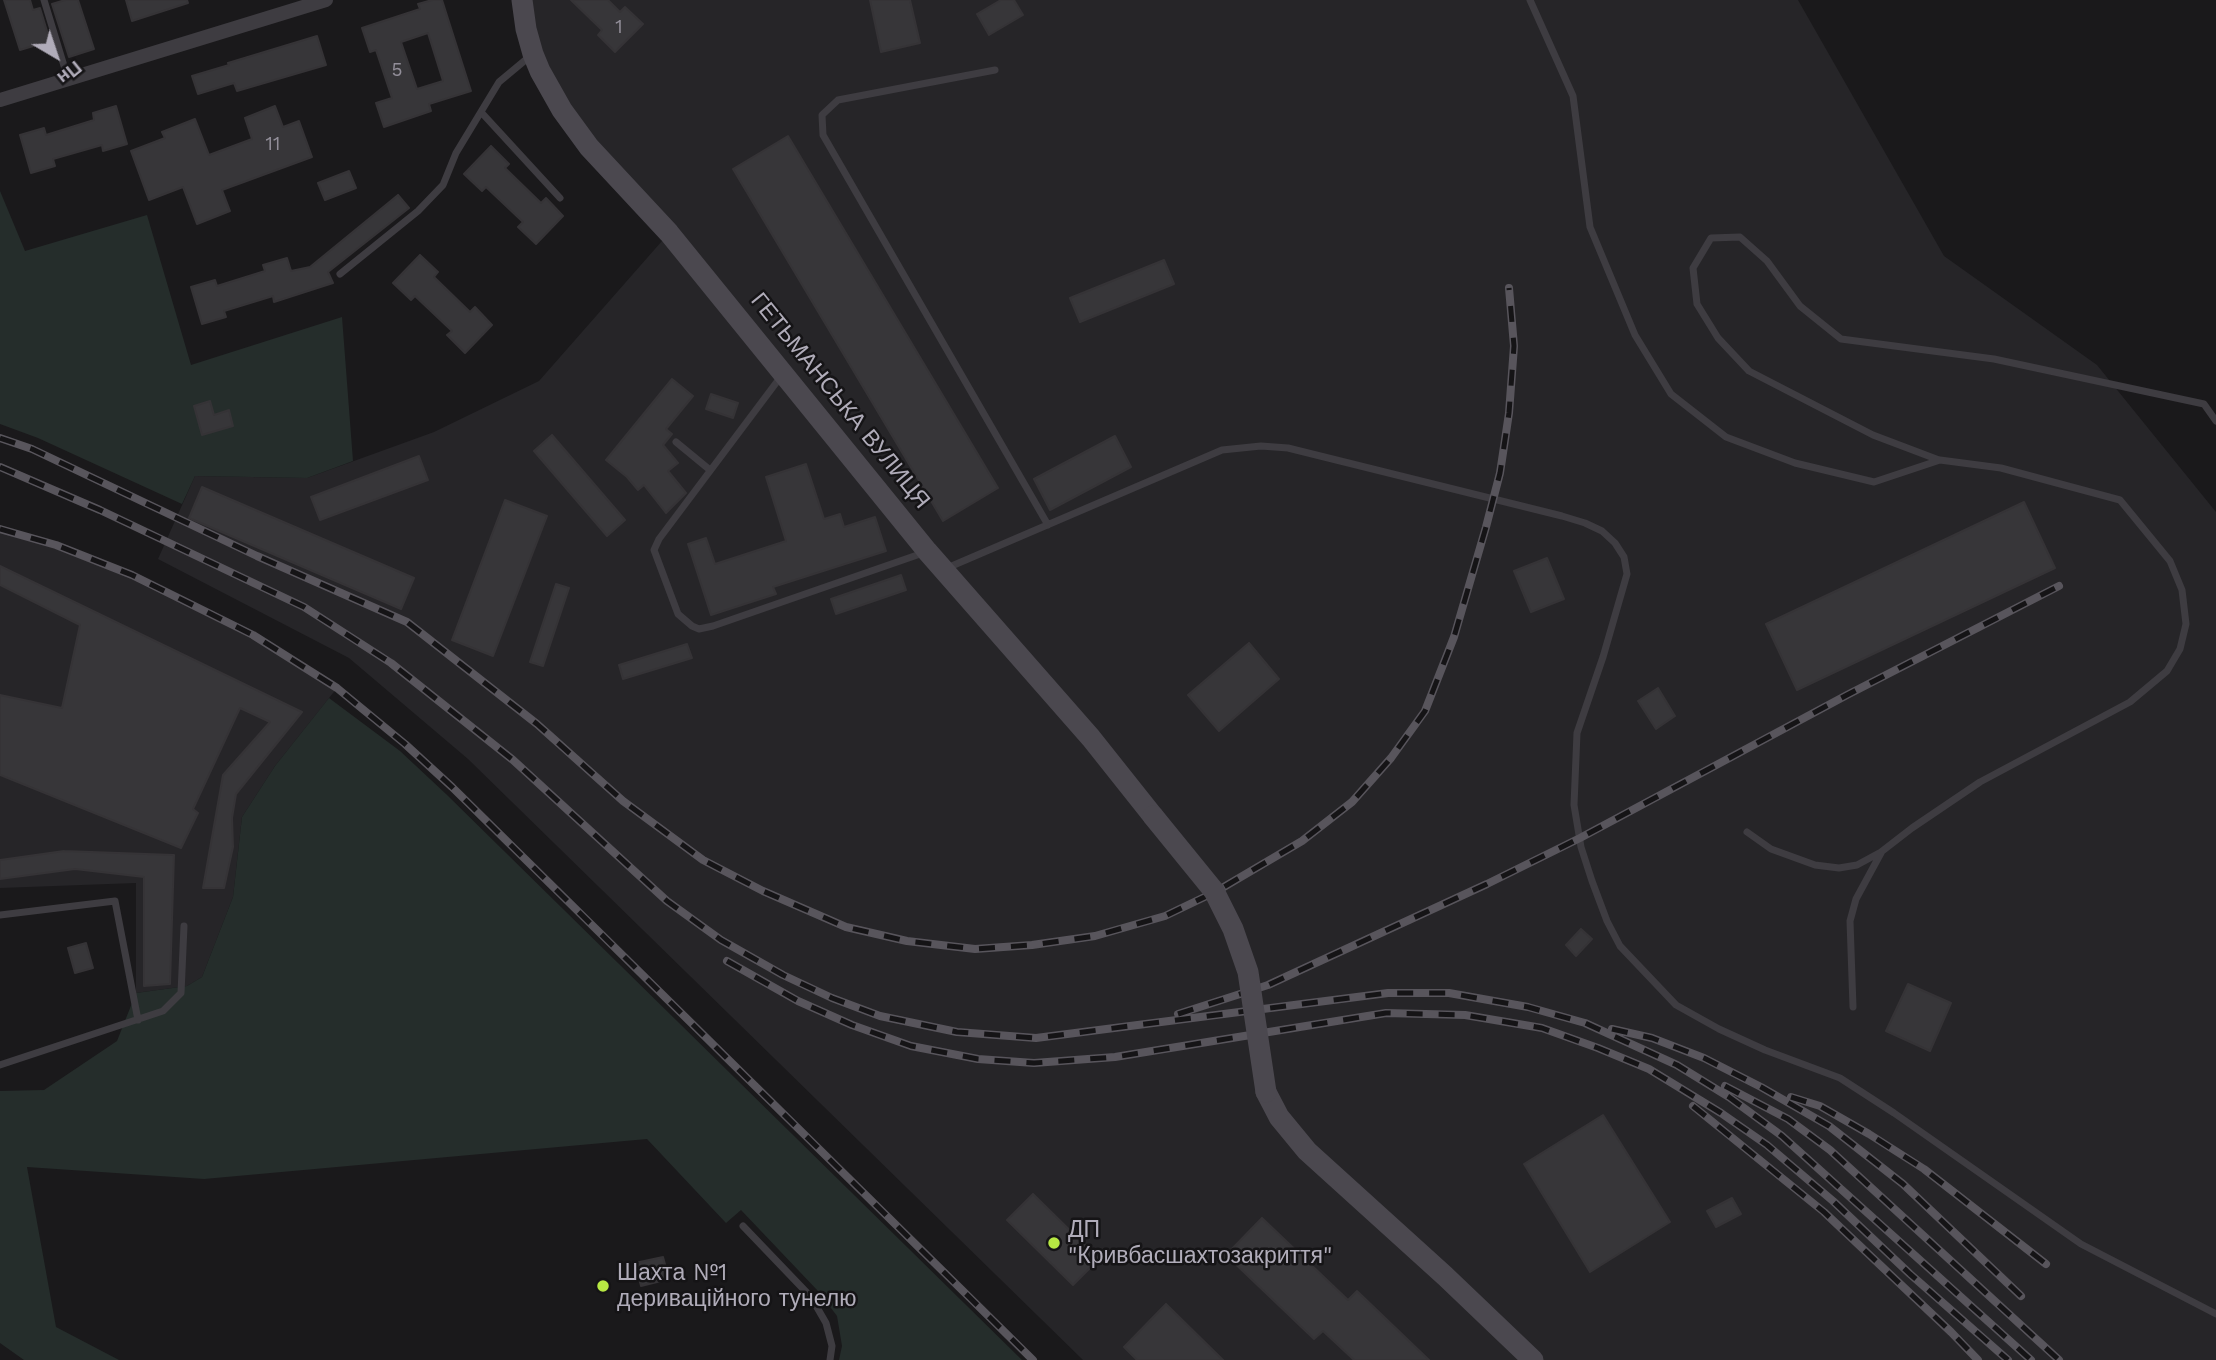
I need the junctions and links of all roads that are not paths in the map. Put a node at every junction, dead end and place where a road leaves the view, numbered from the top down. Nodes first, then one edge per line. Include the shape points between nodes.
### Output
1 (44, 0) edge
2 (327, 0) edge
3 (522, 0) edge
4 (1530, 0) edge
5 (297, 4) edge
6 (533, 54) junction
7 (995, 70) dead end
8 (68, 79) junction
9 (0, 100) edge
10 (481, 112) junction
11 (560, 198) dead end
12 (340, 274) dead end
13 (783, 372) junction
14 (2216, 421) edge
15 (676, 443) dead end
16 (1940, 460) junction
17 (710, 470) junction
18 (1048, 525) junction
19 (926, 551) junction
20 (943, 570) junction
21 (1748, 832) dead end
22 (1881, 852) junction
23 (0, 915) edge
24 (184, 926) dead end
25 (1853, 1007) dead end
26 (138, 1020) junction
27 (0, 1065) edge
28 (743, 1226) dead end
29 (2216, 1314) edge
30 (830, 1360) edge
31 (1533, 1360) edge

1 - 8 lane
2 - 5 street
3 - 6 street, ГЕТЬМАНСЬКА ВУЛИЦЯ
4 - 16 lane via 1573,96 1590,227 1635,335 1671,394 1726,437 1795,463 1874,482
5 - 8 street
6 - 10 lane via 499,82
6 - 13 street, ГЕТЬМАНСЬКА ВУЛИЦЯ via 562,110 589,147 669,233
7 - 18 lane via 838,100 822,115 823,135
8 - 9 street
10 - 11 lane
10 - 12 lane via 443,185
13 - 17 lane
13 - 19 street, ГЕТЬМАНСЬКА ВУЛИЦЯ
14 - 16 lane via 2204,404 1994,359 1841,339 1800,306 1768,261 1740,237 1712,238 1693,268 1697,304 1718,338 1749,371 1873,435
15 - 17 lane
16 - 22 lane via 2001,468 2120,500 2170,561 2182,590 2186,624 2180,649 2167,671 2130,702 1980,782
17 - 19 lane via 654,550 678,614 699,629
18 - 20 lane
18 - 29 lane via 1222,450 1261,446 1549,513 1602,531 1624,557 1627,574 1577,733 1574,805 1592,881 1620,946 1676,1005 1765,1051 1840,1078 2081,1244
19 - 20 street, ГЕТЬМАНСЬКА ВУЛИЦЯ
20 - 31 street, ГЕТЬМАНСЬКА ВУЛИЦЯ, bridge via 1091,738 1214,891 1248,972 1266,1092 1279,1117 1307,1151
21 - 22 lane via 1771,849 1815,865 1857,865
22 - 25 lane via 1856,899 1850,921
23 - 26 lane via 115,901
24 - 26 lane via 181,993 163,1012
26 - 27 lane
28 - 30 lane via 811,1297 826,1323

